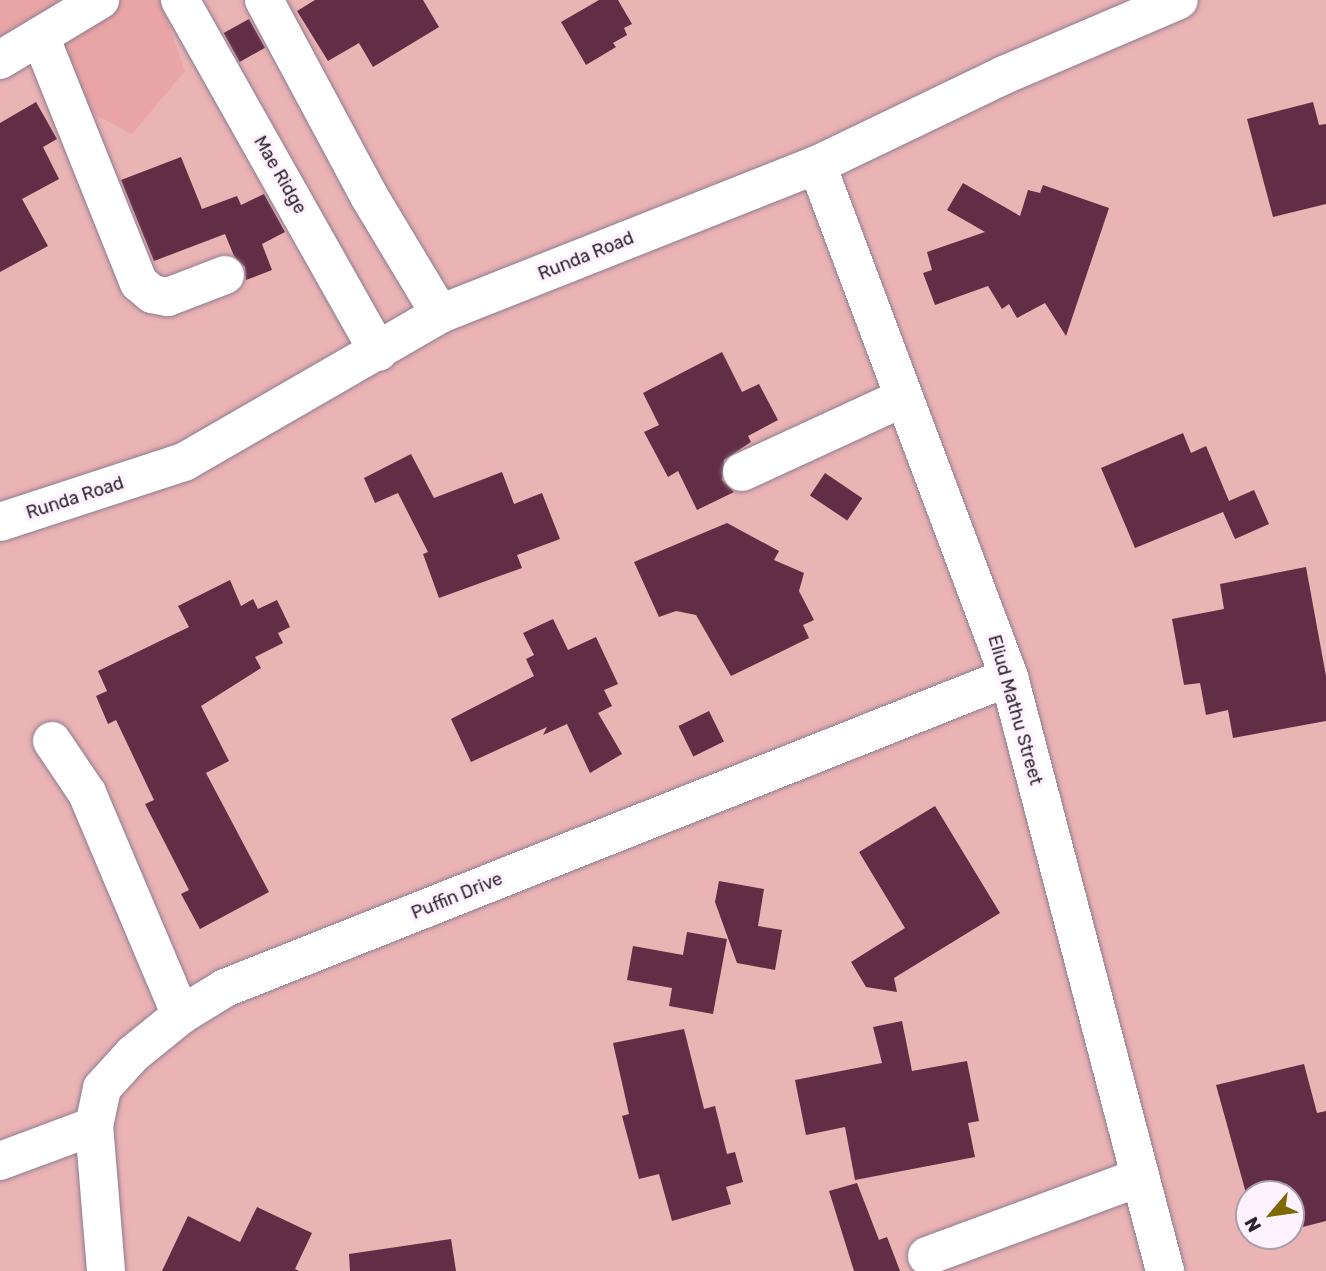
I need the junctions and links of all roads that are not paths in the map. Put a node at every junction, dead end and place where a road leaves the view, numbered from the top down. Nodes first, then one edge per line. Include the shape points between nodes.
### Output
1 (100, 0) edge
2 (180, 0) edge
3 (264, 0) edge
4 (1179, 0) edge
5 (40, 36) junction
6 (0, 60) edge
7 (817, 164) junction
8 (225, 275) dead end
9 (440, 314) junction
10 (378, 352) junction
11 (903, 398) junction
12 (742, 472) dead end
13 (0, 522) edge
14 (1009, 677) junction
15 (52, 741) dead end
16 (181, 1015) junction
17 (94, 1126) junction
18 (0, 1161) edge
19 (1140, 1177) junction
20 (927, 1256) dead end
21 (106, 1271) edge
22 (1165, 1271) edge

1 - 5 street
2 - 10 street, Mae Ridge
3 - 9 street via 369,196
4 - 7 street, Runda Road
5 - 6 street
5 - 8 street via 139,283 152,294 168,297
7 - 9 street, Runda Road
7 - 11 street, Eliud Mathu Street
9 - 10 street, Runda Road
10 - 13 street, Runda Road via 184,462
11 - 12 street
11 - 14 street, Eliud Mathu Street
14 - 16 street, Puffin Drive via 225,988
14 - 19 street, Eliud Mathu Street
15 - 16 street via 87,793
16 - 17 street, Puffin Drive via 133,1054 102,1088
17 - 18 street
17 - 21 street, Puffin Drive
19 - 20 street
19 - 22 street, Eliud Mathu Street

